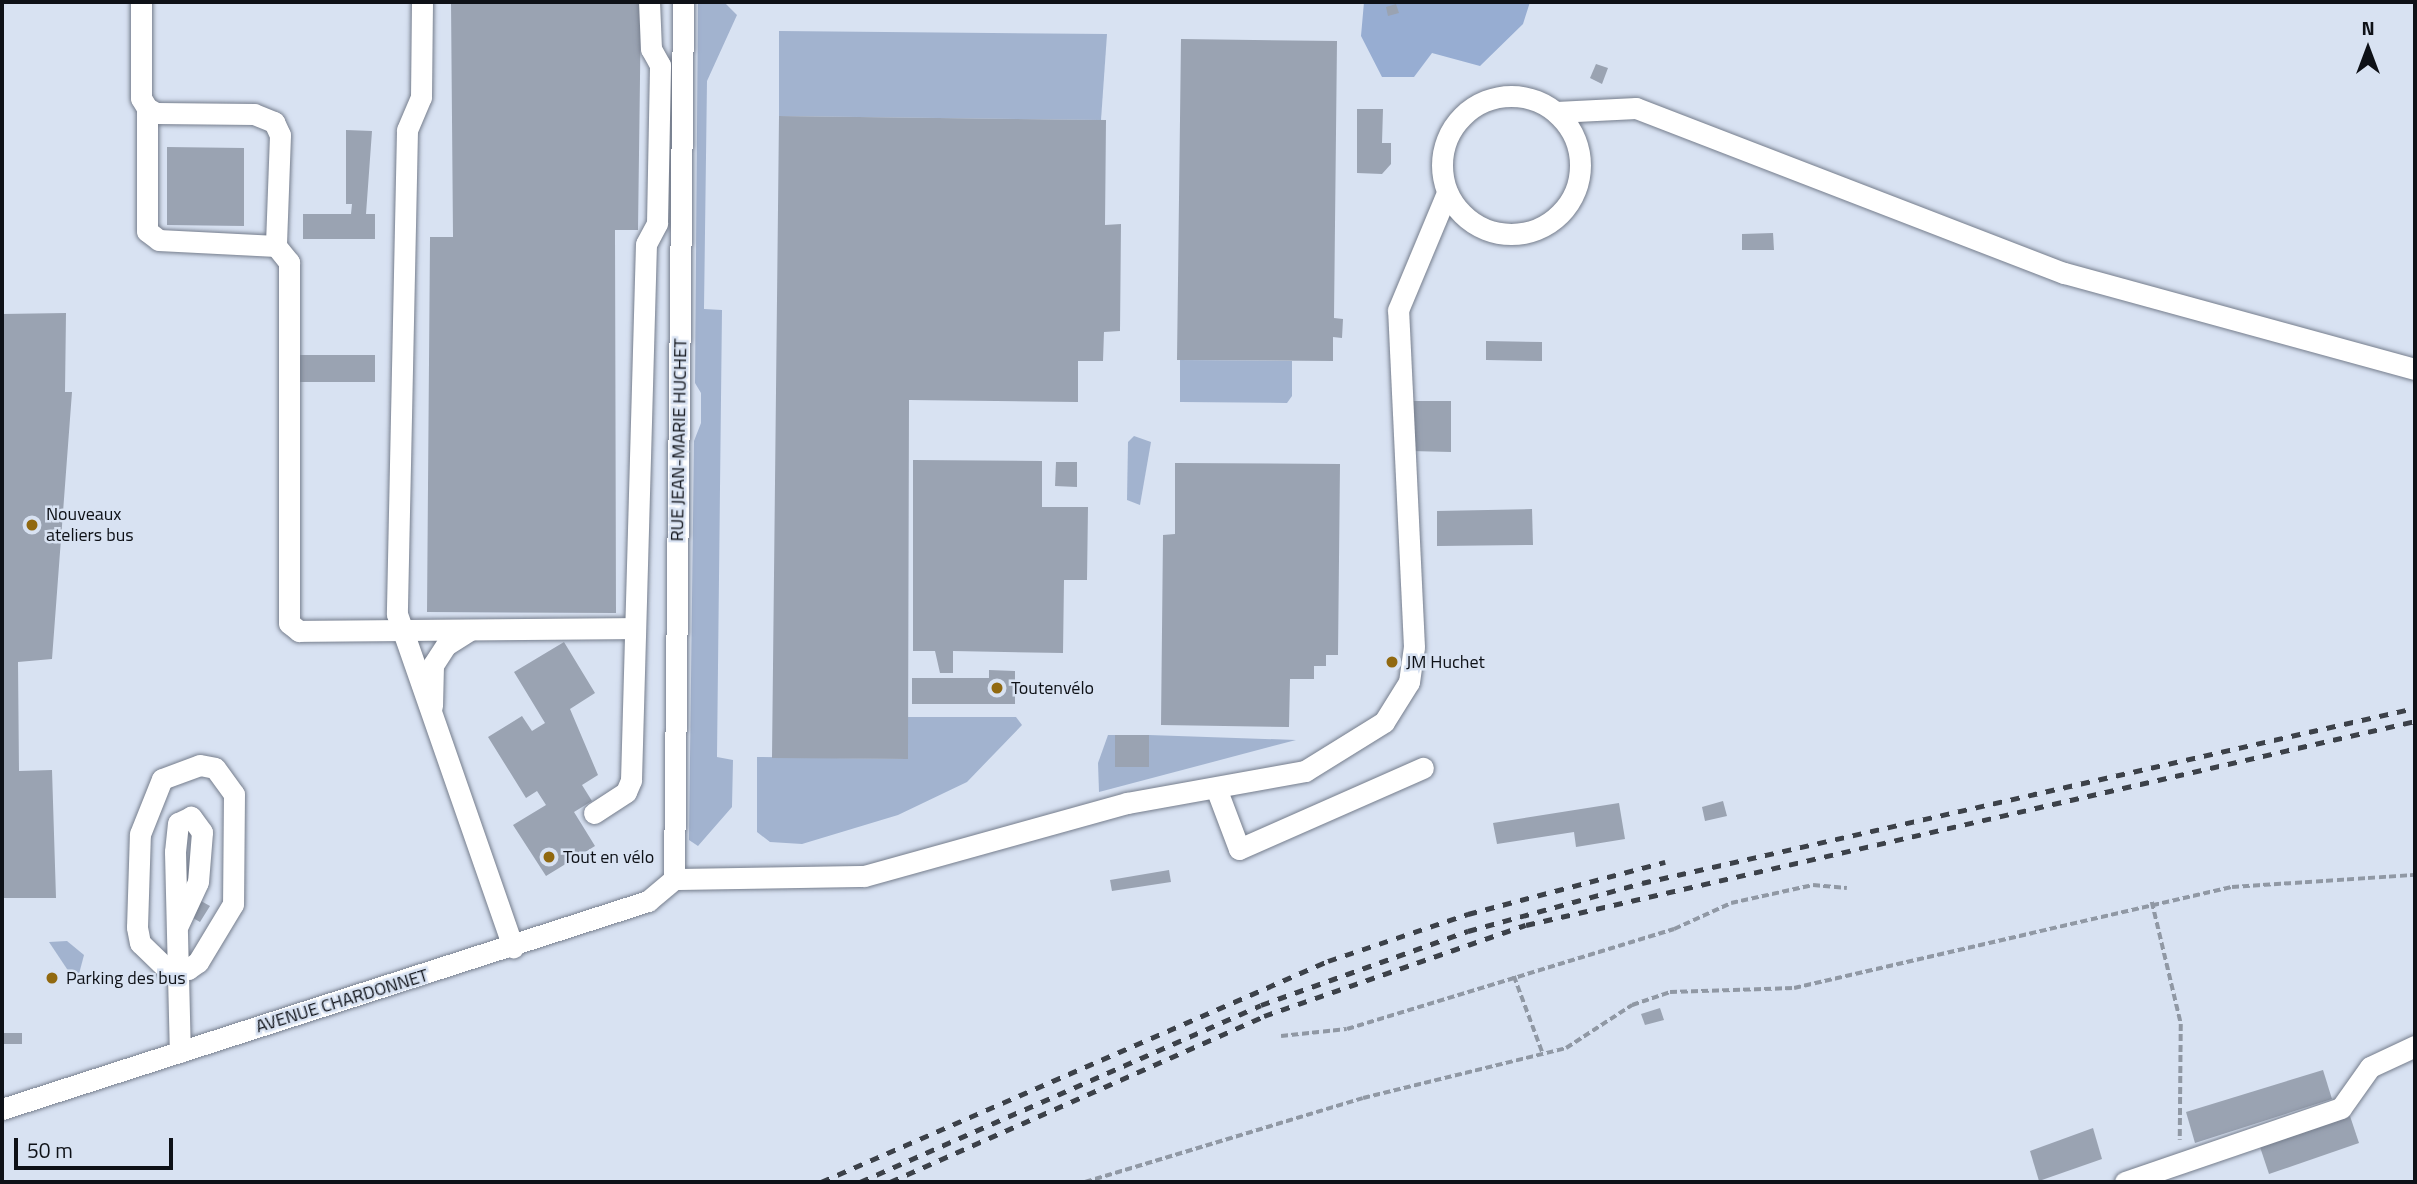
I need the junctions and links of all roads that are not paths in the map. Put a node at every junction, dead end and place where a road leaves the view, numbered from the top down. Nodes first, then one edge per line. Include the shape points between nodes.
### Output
1 (141, 2) edge
2 (422, 2) edge
3 (649, 2) edge
4 (683, 2) edge
5 (147, 108) junction
6 (1556, 111) junction
7 (1447, 193) junction
8 (276, 246) junction
9 (2415, 369) edge
10 (632, 628) junction
11 (470, 630) junction
12 (399, 631) junction
13 (433, 725) junction
14 (1423, 768) dead end
15 (1216, 788) junction
16 (594, 813) dead end
17 (674, 879) junction
18 (178, 925) dead end
19 (513, 947) junction
20 (177, 969) junction
21 (2415, 1046) edge
22 (180, 1052) junction
23 (2, 1109) edge
24 (2125, 1182) edge

1 - 5 street via 141,98
2 - 12 street via 421,97 407,130
3 - 10 street via 650,49 660,65 657,223 646,244 640,612
4 - 17 street, RUE JEAN-MARIE HUCHET
5 - 8 street via 147,231 159,240
5 - 8 street via 156,113 254,114 274,122 280,135
6 - 7 street via 1517,96 1475,105 1444,146
6 - 7 street via 1580,161 1566,207 1549,223 1503,234 1478,226
6 - 9 street via 1636,108 2064,273
7 - 15 street via 1398,310 1413,647 1409,682 1384,722 1329,761
8 - 12 street via 289,262 289,624 299,631
10 - 11 street
10 - 16 street via 631,780 626,792
11 - 12 street
11 - 13 street via 446,645 433,664
12 - 13 street
13 - 19 street
14 - 15 street via 1239,849
15 - 17 street via 1070,817 864,876
17 - 19 street, AVENUE CHARDONNET via 648,901
18 - 20 street
19 - 22 street, AVENUE CHARDONNET
20 - 20 street via 188,969 208,951 235,890 234,794 215,768 200,765 162,779 140,834 140,943 167,969
20 - 22 street
21 - 24 street via 2370,1068 2341,1108
22 - 23 street, AVENUE CHARDONNET

